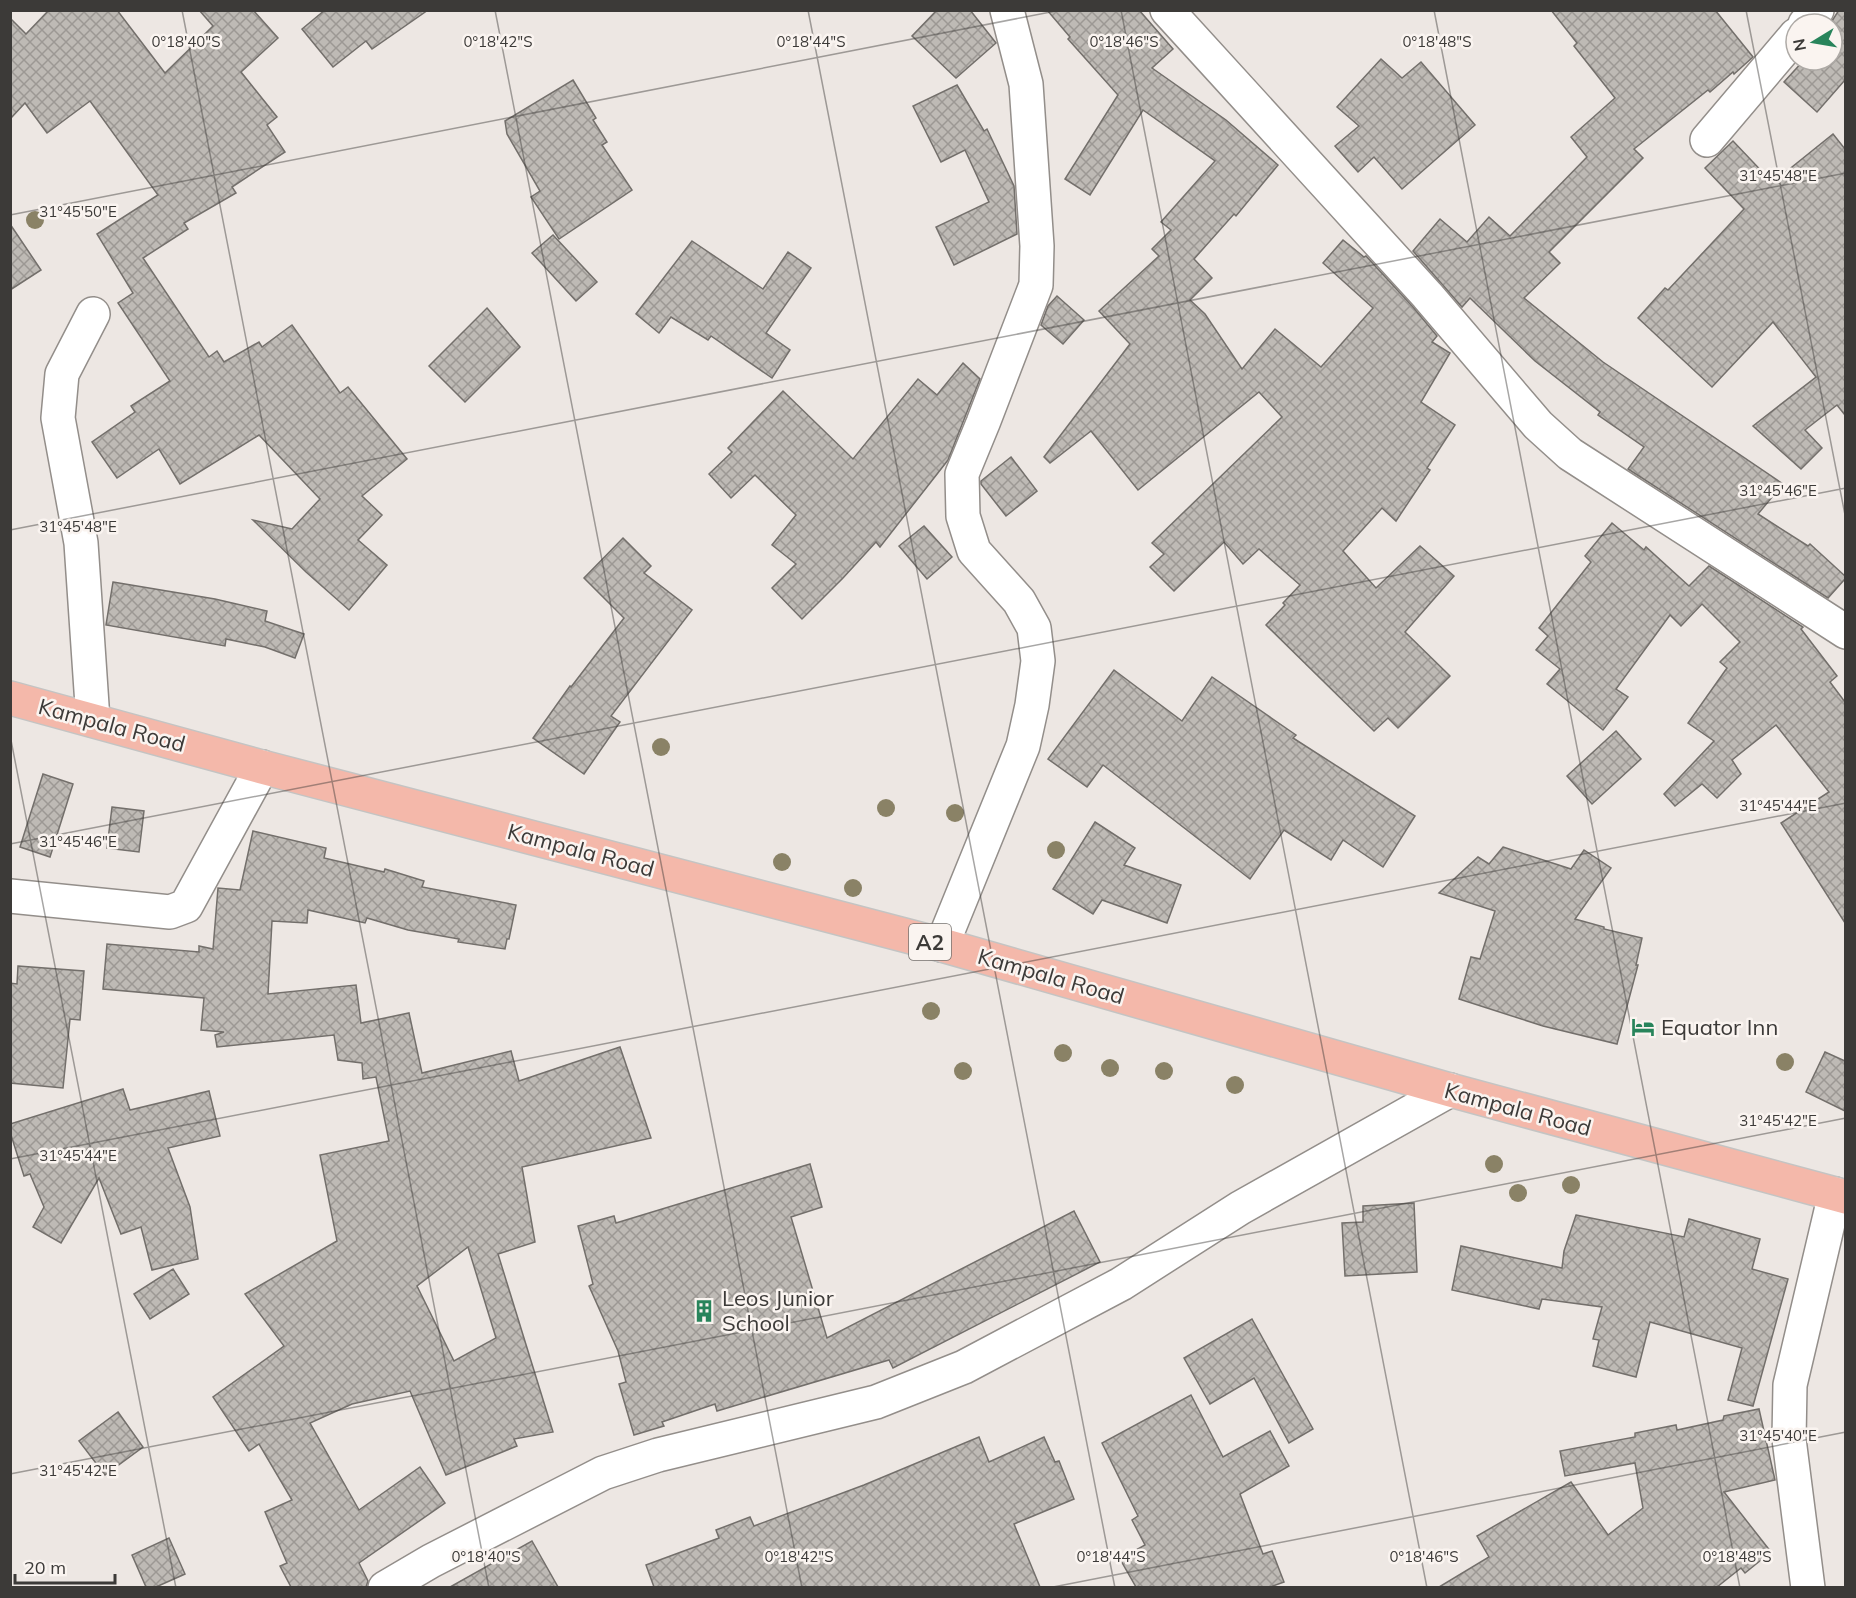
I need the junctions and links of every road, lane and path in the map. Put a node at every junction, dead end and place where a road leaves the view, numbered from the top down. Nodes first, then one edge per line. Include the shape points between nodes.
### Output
1 (1007, 10) edge
2 (1167, 10) edge
3 (1784, 49) edge
4 (1707, 140) dead end
5 (93, 314) dead end
6 (1845, 632) edge
7 (10, 698) edge
8 (93, 720) junction
9 (262, 766) junction
10 (10, 896) edge
11 (942, 945) junction
12 (1450, 1090) junction
13 (1840, 1195) edge
14 (385, 1587) edge
15 (1808, 1587) edge

1 - 11 street via 1026,84 1036,285 962,474 963,516 974,550 1019,601 1034,628 1038,661 1023,746
2 - 6 street via 1427,295 1538,425 1570,454
3 - 4 street
5 - 8 street via 62,374 58,418 81,543
7 - 8 main road, Kampala Road / A2
8 - 9 main road, Kampala Road / A2
9 - 10 street via 186,906 170,912
9 - 11 main road, Kampala Road / A2
11 - 12 main road, Kampala Road / A2
12 - 13 main road, Kampala Road / A2
12 - 14 street via 1240,1208 1121,1284 964,1367 876,1402 658,1455 603,1473
13 - 15 street via 1790,1385 1789,1439

